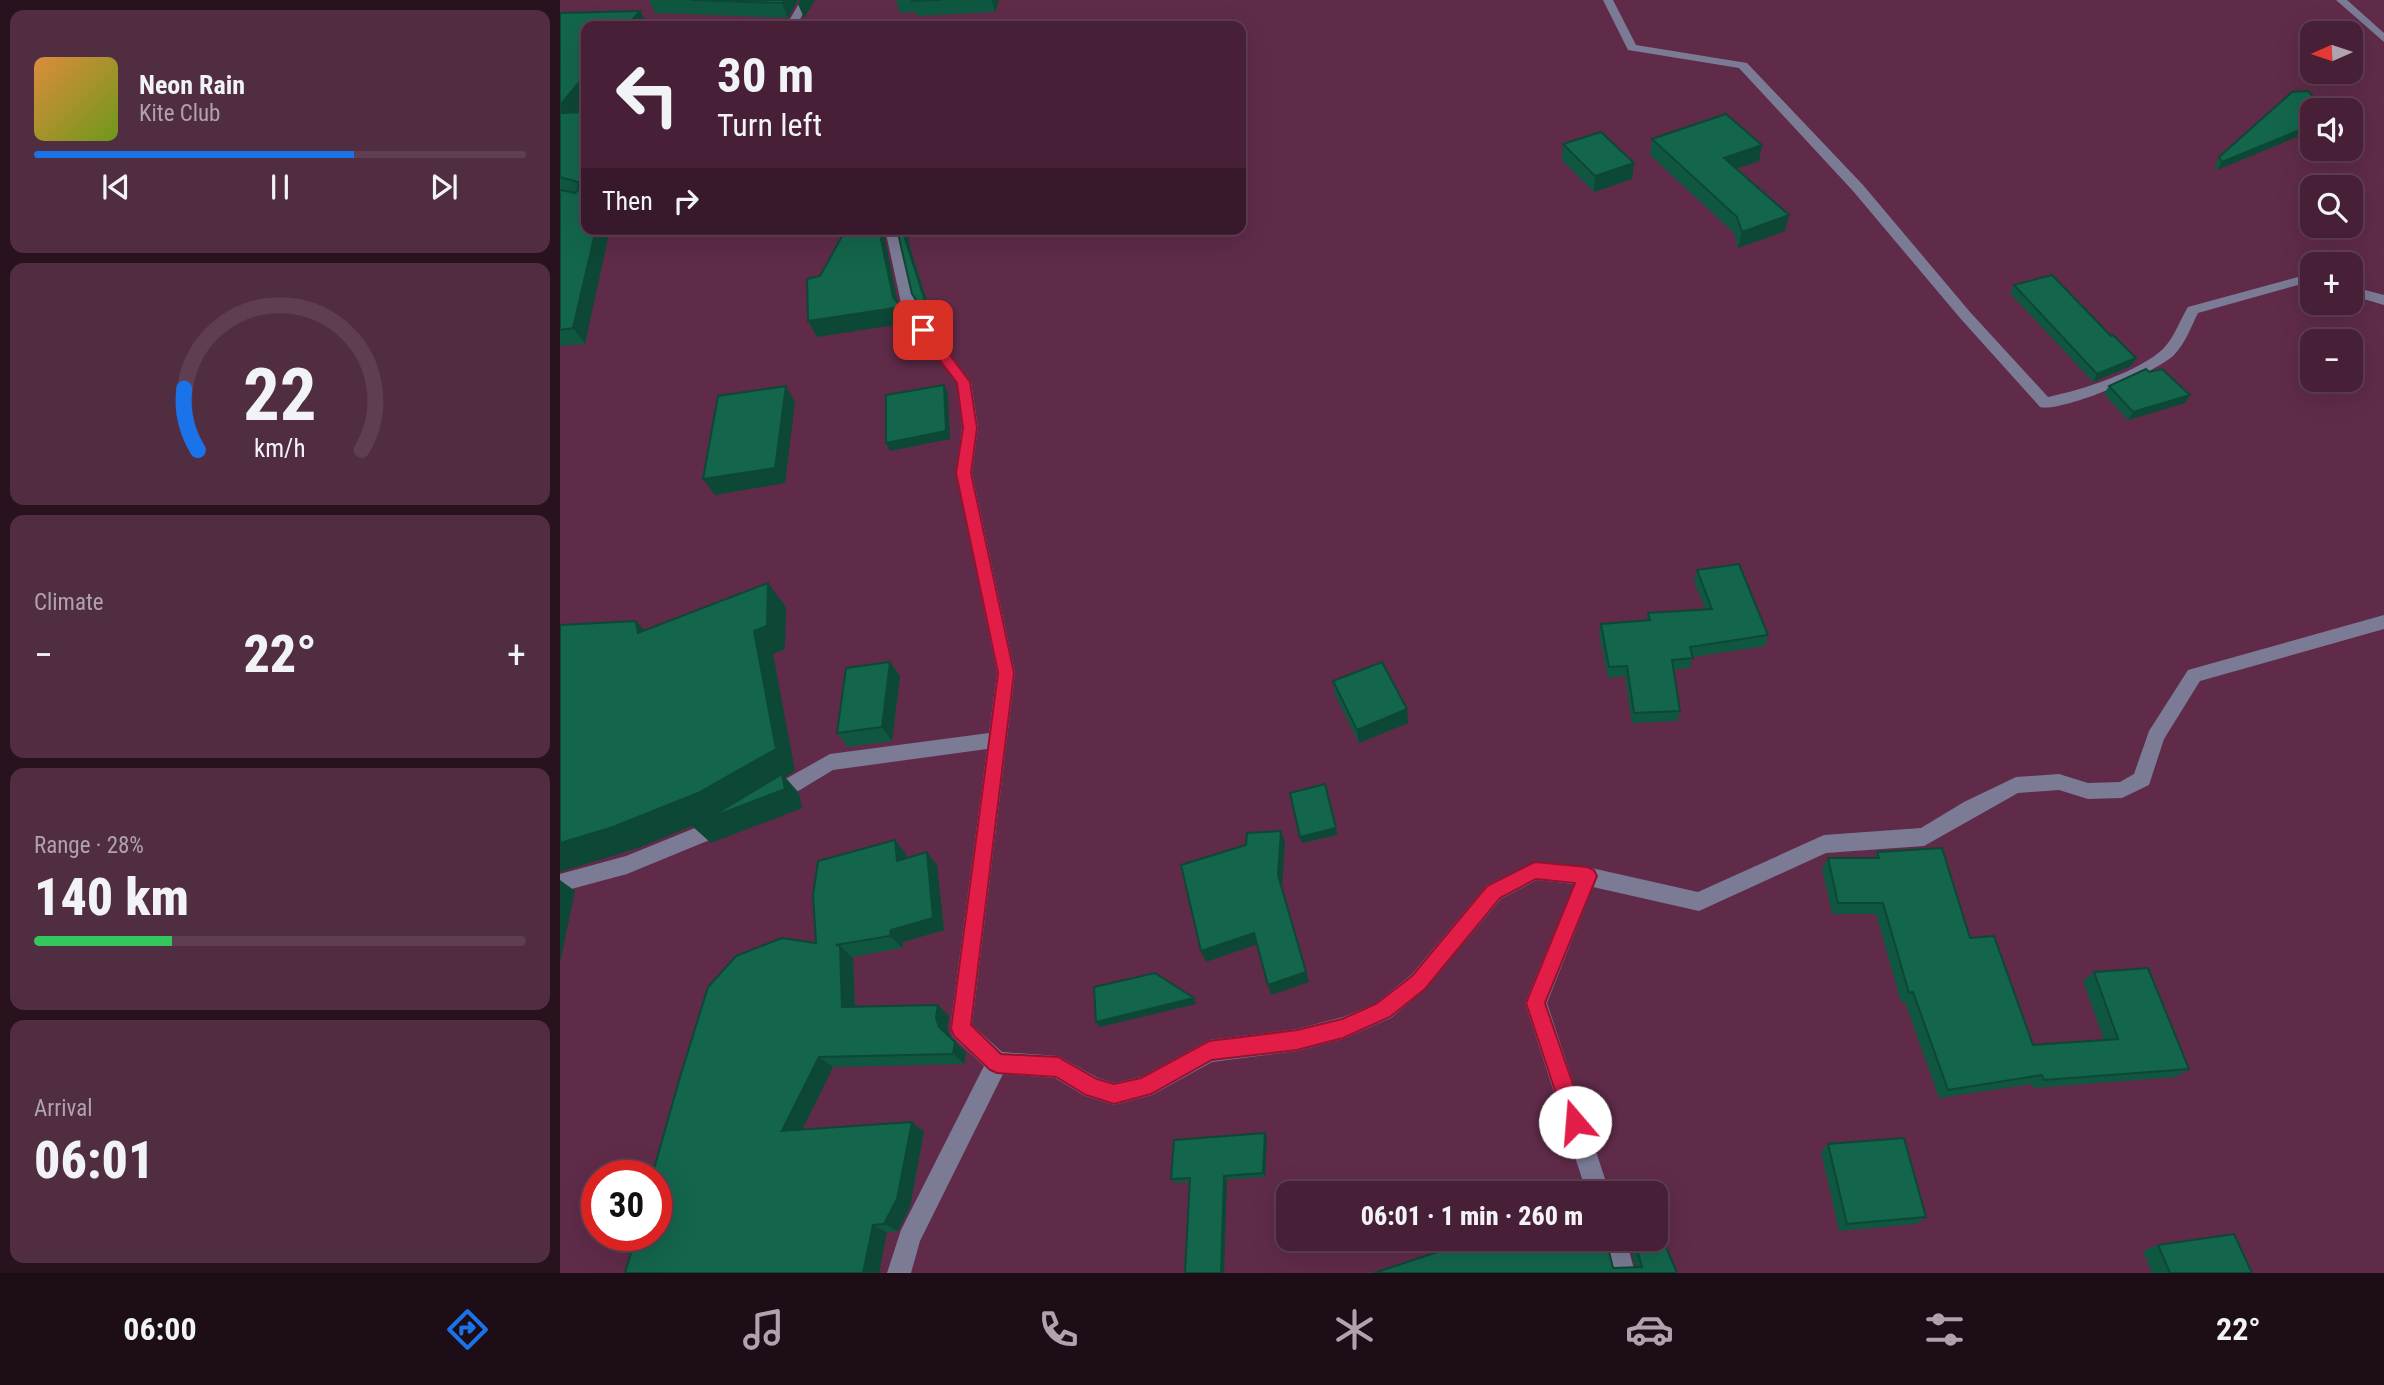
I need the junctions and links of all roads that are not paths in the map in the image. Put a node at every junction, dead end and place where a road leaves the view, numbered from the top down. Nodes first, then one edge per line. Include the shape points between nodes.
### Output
1 (806, 0) edge
2 (1608, 0) edge
3 (2341, 0) edge
4 (794, 21) edge
5 (2384, 39) edge
6 (892, 235) edge
7 (2300, 281) edge
8 (2363, 294) edge
9 (2384, 300) edge
10 (2384, 622) edge
11 (997, 740) junction
12 (762, 803) edge
13 (740, 817) edge
14 (1587, 876) junction
15 (560, 883) edge
16 (997, 1063) junction
17 (1595, 1181) edge
18 (1617, 1251) edge
19 (898, 1273) edge
20 (1623, 1273) edge

1 - 4 street
2 - 7 street via 1632,48 1743,65 1858,188 2045,402 2119,379 2168,352 2193,310
3 - 5 street
6 - 11 street via 910,312 964,382 970,428 964,473 1006,673
8 - 9 street
10 - 14 street via 2194,675 2155,737 2141,779 2122,790 2088,791 2059,782 2017,785 1924,837 1824,844 1699,902
11 - 12 street via 830,762
11 - 16 street via 961,1029
13 - 15 street via 627,865
14 - 16 street via 1535,871 1494,892 1418,982 1383,1010 1343,1028 1297,1040 1209,1051 1144,1087 1114,1094 1093,1088 1058,1067
14 - 17 street via 1536,1003
16 - 19 street via 909,1238
18 - 20 street

